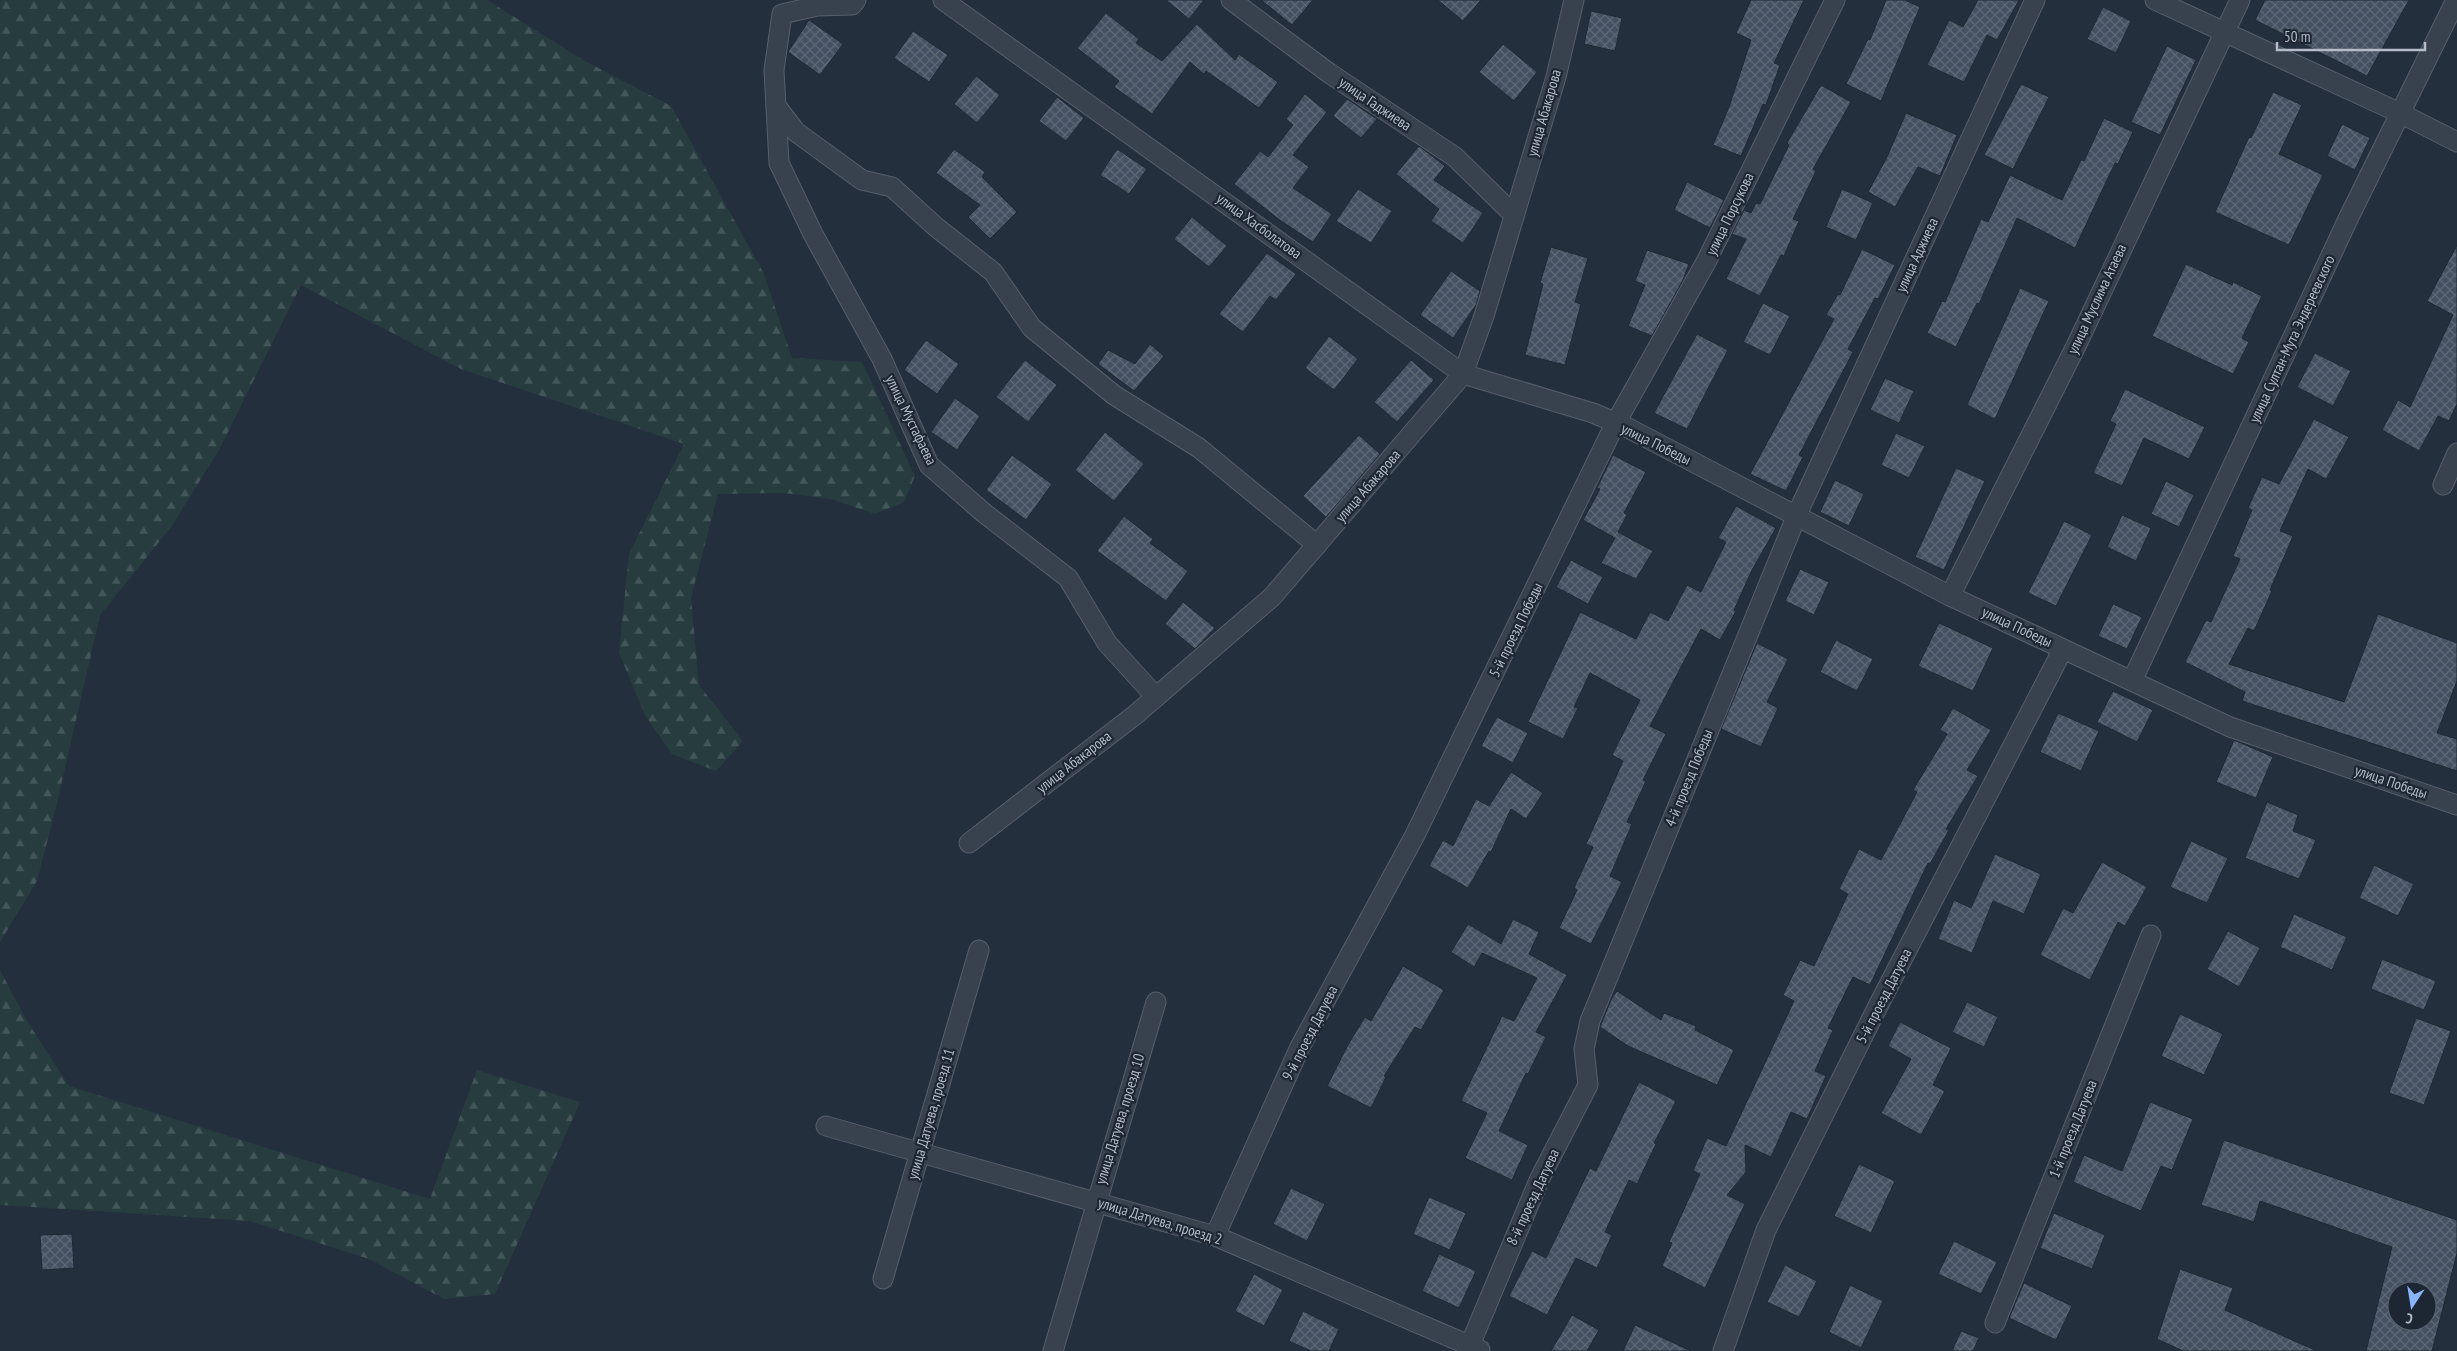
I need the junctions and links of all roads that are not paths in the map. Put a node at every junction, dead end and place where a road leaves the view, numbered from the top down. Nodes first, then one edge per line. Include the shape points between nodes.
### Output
1 (856, 0) edge
2 (943, 0) edge
3 (1230, 0) edge
4 (1574, 0) edge
5 (1835, 0) edge
6 (2035, 0) edge
7 (2155, 0) edge
8 (2240, 0) edge
9 (2456, 0) edge
10 (2225, 31) junction
11 (776, 106) junction
12 (2400, 113) junction
13 (2457, 142) edge
14 (1514, 215) junction
15 (1463, 374) junction
16 (1593, 413) joint
17 (1615, 424) junction
18 (2457, 453) edge
19 (2443, 485) dead end
20 (1798, 513) junction
21 (1317, 545) junction
22 (1950, 596) junction
23 (2063, 649) junction
24 (2132, 681) junction
25 (1156, 697) junction
26 (2457, 805) edge
27 (1415, 835) joint
28 (969, 843) dead end
29 (2150, 935) dead end
30 (979, 950) dead end
31 (1156, 1002) dead end
32 (1584, 1049) joint
33 (826, 1126) dead end
34 (920, 1152) junction
35 (1095, 1202) junction
36 (1215, 1236) junction
37 (883, 1279) dead end
38 (1995, 1323) dead end
39 (1476, 1348) edge
40 (1053, 1351) edge
41 (1723, 1351) edge

1 - 11 street, улица Мустафаева via 852,5 817,6 782,14 774,70
2 - 15 street, улица Хасболатова
3 - 14 street, улица Гаджиева via 1329,73 1455,157
4 - 14 street, улица Абакарова via 1556,77
5 - 17 street, улица Порсукова via 1706,262
6 - 20 street, улица Аджиева
7 - 10 street
8 - 10 street, улица Муслима Атаева
9 - 12 street, улица Султан-Мута Эндереевского
10 - 12 street
10 - 22 street, улица Муслима Атаева via 2076,346
11 - 21 street via 796,132 862,180 892,187 994,272 1032,328 1106,389 1199,448
11 - 25 street, улица Мустафаева via 779,163 813,234 882,359 929,465 984,513 1068,578 1107,643
12 - 13 street
12 - 24 street, улица Султан-Мута Эндереевского
14 - 15 street, улица Абакарова
15 - 16 street, улица Хасболатова
15 - 21 street, улица Абакарова
16 - 17 street, улица Победы
17 - 20 street, улица Победы
17 - 27 street, 5-й проезд Победы
18 - 19 street
20 - 22 street, улица Победы
20 - 32 street, 4-й проезд Победы via 1590,1022
21 - 25 street, улица Абакарова via 1272,597
22 - 23 street, улица Победы
23 - 24 street, улица Победы
23 - 41 street, 5-й проезд Датуева via 1766,1230
24 - 26 street, улица Победы via 2230,727
25 - 28 street, улица Абакарова
27 - 36 street, 9-й проезд Датуева via 1300,1047
29 - 38 street, 1-й проезд Датуева
30 - 34 street, улица Датуева, проезд 11
31 - 35 street, улица Датуева, проезд 10
32 - 39 street, 8-й проезд Датуева via 1588,1085 1540,1178
33 - 34 street, улица Датуева, проезд 2
34 - 35 street, улица Датуева, проезд 2
34 - 37 street, улица Датуева, проезд 11
35 - 36 street, улица Датуева, проезд 2
35 - 40 street, улица Датуева, проезд 10
36 - 39 street, улица Датуева, проезд 2

